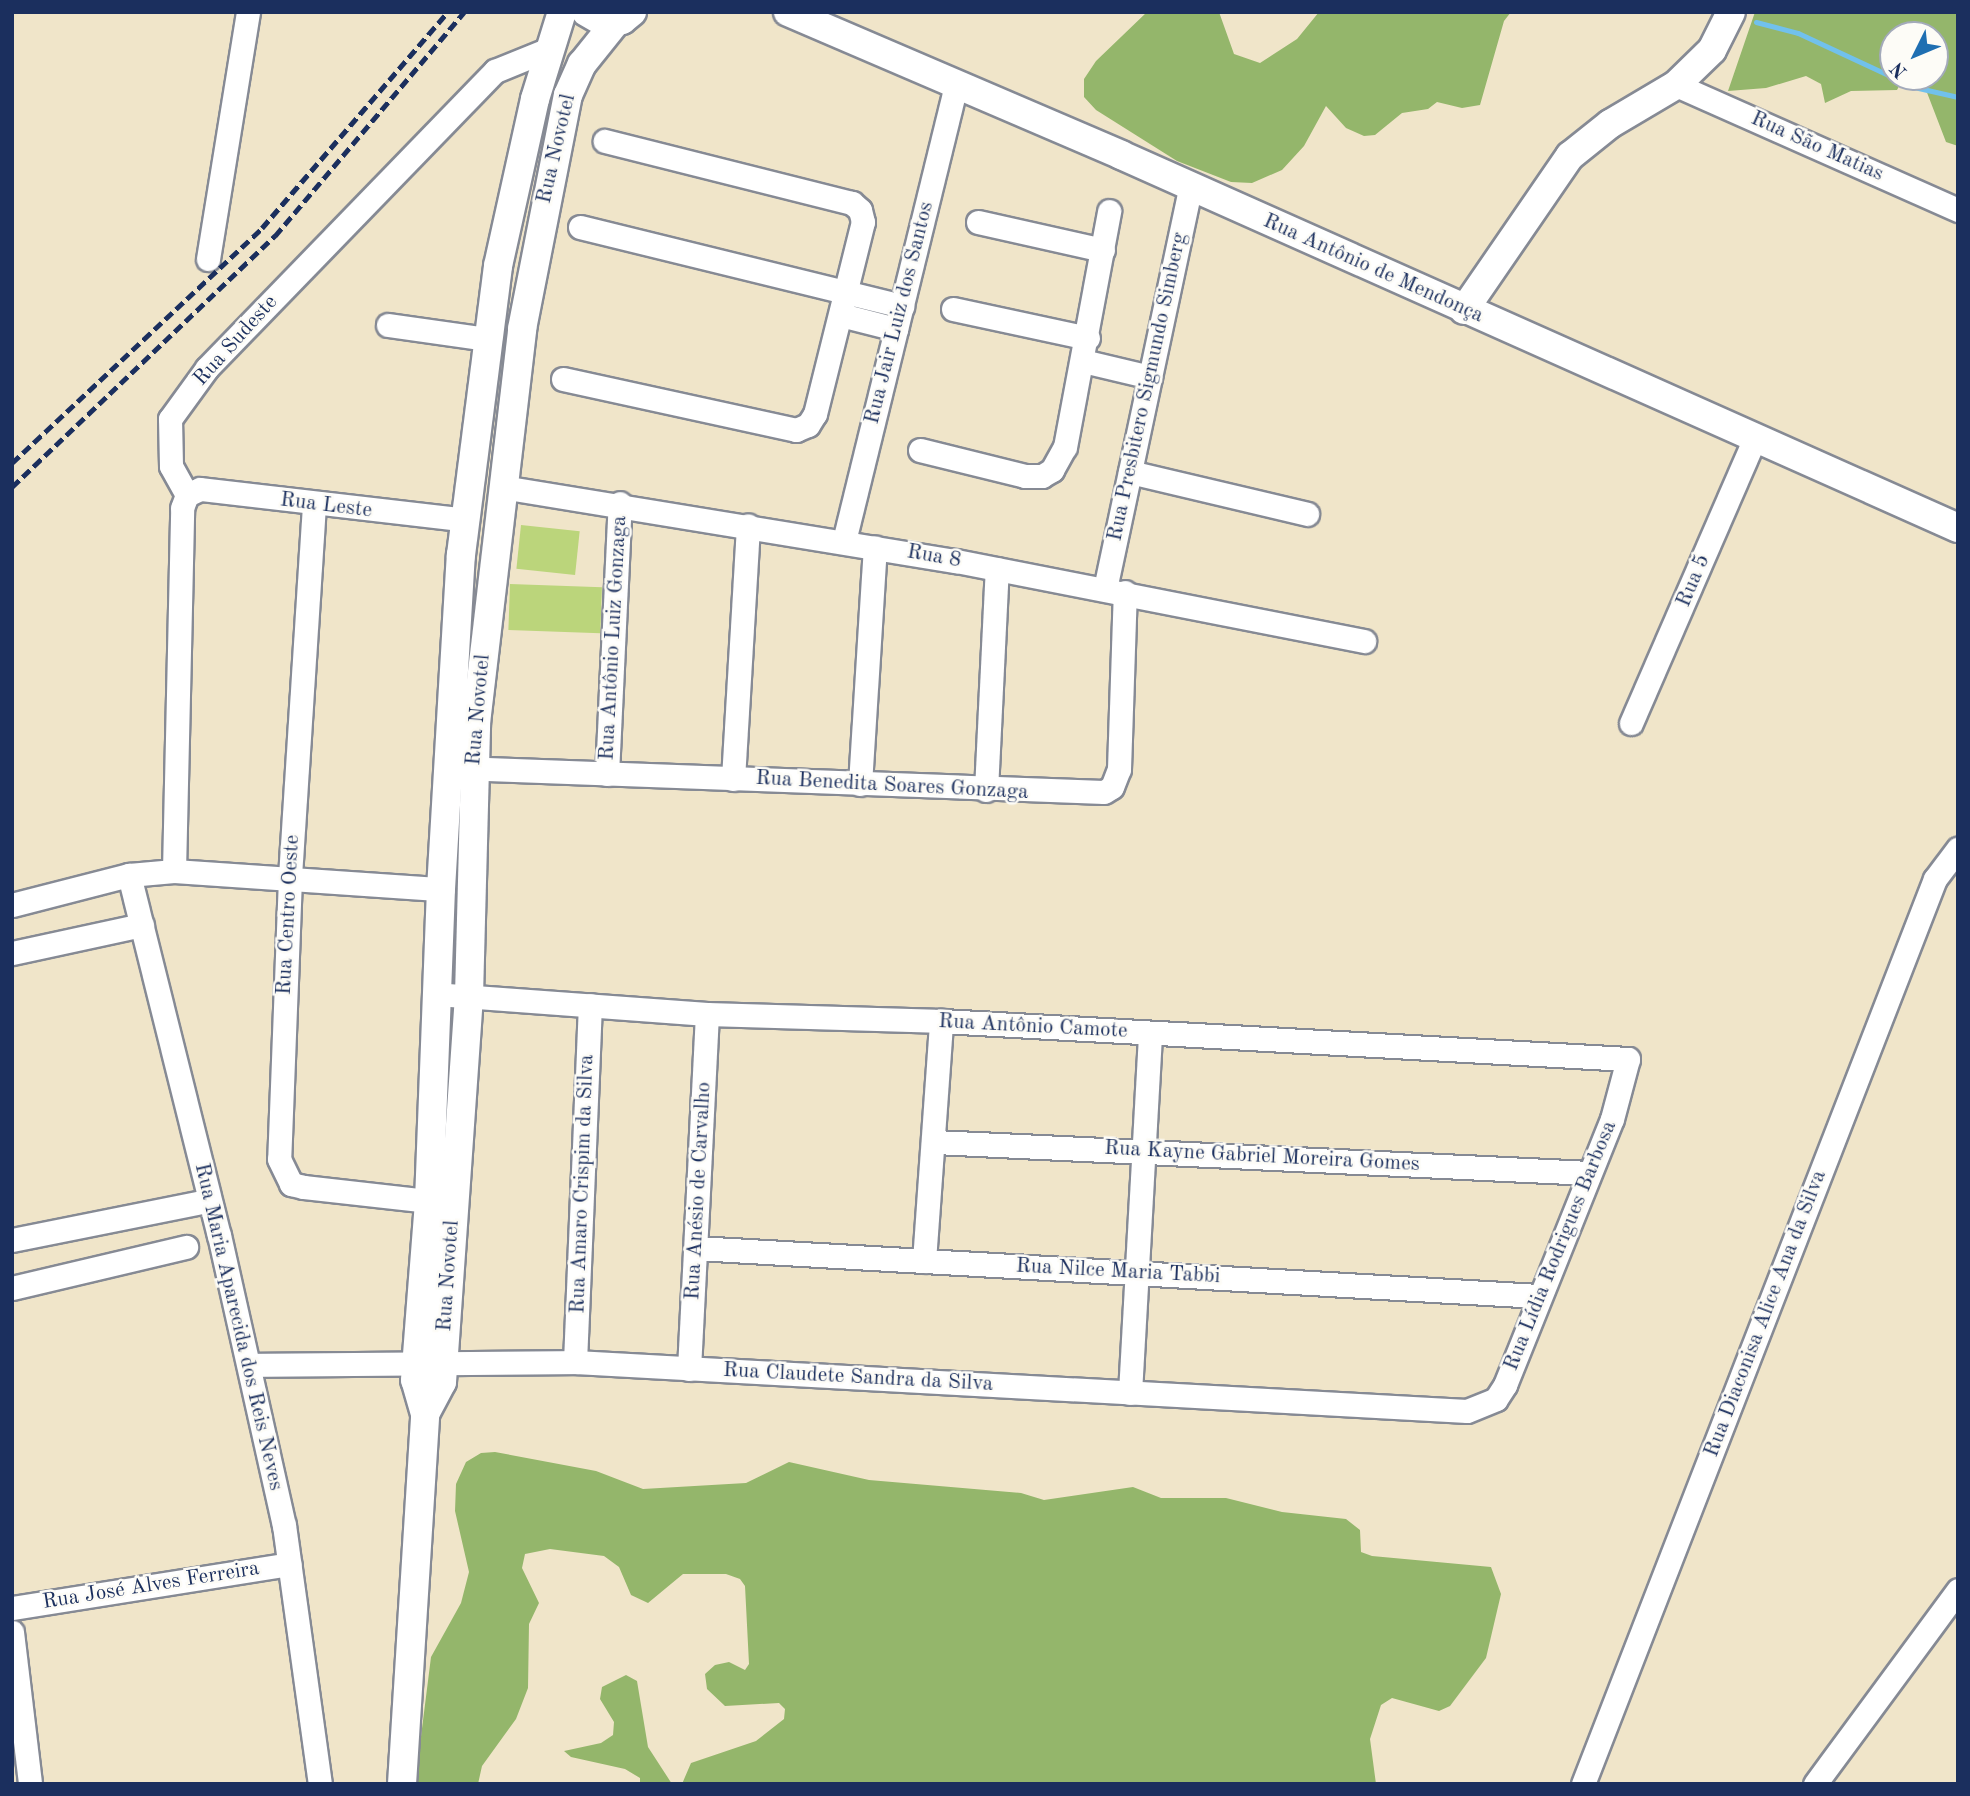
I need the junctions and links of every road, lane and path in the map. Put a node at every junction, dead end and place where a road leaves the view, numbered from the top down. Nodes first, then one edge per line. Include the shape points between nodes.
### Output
1 (248, 12) edge
2 (562, 12) edge
3 (586, 12) edge
4 (788, 12) edge
5 (1731, 12) edge
6 (623, 18) edge
7 (549, 49) junction
8 (956, 84) junction
9 (1676, 85) junction
10 (605, 141) dead end
11 (1191, 186) junction
12 (1958, 210) edge
13 (1110, 211) dead end
14 (978, 222) dead end
15 (580, 227) dead end
16 (1103, 250) junction
17 (208, 260) dead end
18 (847, 292) junction
19 (902, 306) junction
20 (953, 309) dead end
21 (1464, 310) junction
22 (841, 315) junction
23 (388, 326) dead end
24 (896, 329) junction
25 (1088, 338) junction
26 (487, 339) junction
27 (1083, 361) junction
28 (1150, 377) junction
29 (563, 379) dead end
30 (1755, 438) junction
31 (475, 442) junction
32 (920, 450) dead end
33 (1130, 472) junction
34 (502, 487) junction
35 (187, 495) junction
36 (620, 503) junction
37 (314, 505) junction
38 (1307, 514) dead end
39 (466, 520) junction
40 (748, 525) junction
41 (1958, 528) edge
42 (844, 541) junction
43 (874, 547) junction
44 (997, 569) junction
45 (1115, 590) junction
46 (1364, 641) dead end
47 (1631, 723) dead end
48 (461, 768) junction
49 (607, 774) junction
50 (733, 779) junction
51 (860, 784) junction
52 (986, 790) junction
53 (1958, 849) edge
54 (174, 871) junction
55 (130, 875) junction
56 (290, 878) junction
57 (441, 889) junction
58 (12, 905) edge
59 (142, 925) junction
60 (12, 953) edge
61 (437, 994) junction
62 (469, 996) junction
63 (590, 1005) junction
64 (707, 1014) junction
65 (941, 1021) junction
66 (1150, 1034) junction
67 (1628, 1059) joint
68 (935, 1142) junction
69 (1145, 1151) junction
70 (1589, 1173) junction
71 (208, 1201) junction
72 (429, 1201) junction
73 (12, 1240) edge
74 (186, 1247) dead end
75 (696, 1248) junction
76 (924, 1261) junction
77 (1137, 1273) junction
78 (12, 1288) edge
79 (1539, 1296) junction
80 (429, 1362) junction
81 (575, 1362) junction
82 (249, 1365) junction
83 (689, 1369) junction
84 (1130, 1393) junction
85 (1467, 1411) joint
86 (290, 1564) junction
87 (1955, 1601) edge
88 (12, 1608) edge
89 (12, 1632) edge
90 (30, 1784) edge
91 (320, 1784) edge
92 (402, 1784) edge
93 (1583, 1784) edge
94 (1815, 1784) edge

1 - 17 street
2 - 7 street, Rua Novotel
3 - 6 street via 599,22
4 - 8 street, Rua Antônio de Mendonça
5 - 9 street via 1712,50
6 - 34 street, Rua Novotel via 582,64 568,95 522,329
7 - 26 street, Rua Novotel via 498,266
7 - 35 street, Rua Sudeste via 495,71 207,368 170,419 171,466
8 - 11 street, Rua Antônio de Mendonça
8 - 19 street, Rua Jair Luiz dos Santos
9 - 12 street, Rua São Matias
9 - 21 street via 1589,137 1570,156
10 - 18 street via 852,203 863,222
11 - 21 street, Rua Antônio de Mendonça
11 - 28 street, Rua Presbitero Sigmundo Simberg
13 - 16 street
14 - 16 street
15 - 18 street
16 - 25 street
18 - 19 street
18 - 22 street
19 - 24 street, Rua Jair Luiz dos Santos
20 - 25 street
21 - 30 street, Rua Antônio de Mendonça
22 - 24 street
22 - 29 street via 815,414 808,425 796,430
23 - 26 street
24 - 42 street, Rua Jair Luiz dos Santos
25 - 27 street
26 - 31 street, Rua Novotel
27 - 28 street
27 - 32 street via 1065,447 1048,474 1025,476
28 - 33 street, Rua Presbitero Sigmundo Simberg
30 - 41 street, Rua Antônio de Mendonça
30 - 47 street, Rua 5
31 - 34 street
31 - 39 street, Rua Novotel
33 - 38 street
33 - 45 street, Rua Presbitero Sigmundo Simberg
34 - 36 street, Rua 8
34 - 39 street
34 - 48 street, Rua Novotel
35 - 37 street, Rua Leste via 200,489
35 - 54 street via 182,508
36 - 40 street, Rua 8
36 - 49 street, Rua Antônio Luiz Gonzaga
37 - 39 street, Rua Leste
37 - 56 street, Rua Centro Oeste
39 - 48 street, Rua Novotel
40 - 42 street, Rua 8
40 - 50 street
42 - 43 street, Rua 8
43 - 44 street, Rua 8
43 - 51 street
44 - 45 street, Rua 8
44 - 52 street
45 - 46 street, Rua 8
45 - 52 street, Rua Benedita Soares Gonzaga via 1119,769 1112,787 1090,794
48 - 49 street, Rua Benedita Soares Gonzaga
48 - 57 street, Rua Novotel
48 - 62 street, Rua Novotel
49 - 50 street, Rua Benedita Soares Gonzaga
50 - 51 street, Rua Benedita Soares Gonzaga
51 - 52 street, Rua Benedita Soares Gonzaga
53 - 93 street, Rua Diaconisa Alice Ana da Silva via 1935,879
54 - 55 street
54 - 56 street
55 - 58 street
55 - 59 street, Rua Maria Aparecida dos Reis Neves
56 - 57 street
56 - 72 street, Rua Centro Oeste via 279,1160 283,1173 291,1184 304,1187
57 - 61 street, Rua Novotel
59 - 60 street
59 - 71 street, Rua Maria Aparecida dos Reis Neves
61 - 62 street, Rua Antônio Camote
61 - 72 street, Rua Novotel
62 - 63 street, Rua Antônio Camote
62 - 80 street, Rua Novotel
63 - 64 street, Rua Antônio Camote
63 - 81 street, Rua Amaro Crispim da Silva
64 - 65 street, Rua Antônio Camote
64 - 75 street, Rua Anésio de Carvalho
65 - 66 street, Rua Antônio Camote
65 - 68 street
66 - 67 street, Rua Antônio Camote
66 - 69 street
67 - 70 street, Rua Lídia Rodrigues Barbosa via 1612,1119
68 - 69 street, Rua Kayne Gabriel Moreira Gomes
68 - 76 street
69 - 70 street, Rua Kayne Gabriel Moreira Gomes
69 - 77 street
70 - 79 street, Rua Lídia Rodrigues Barbosa
71 - 73 street
71 - 82 street, Rua Maria Aparecida dos Reis Neves
72 - 80 street, Rua Novotel
74 - 78 street
75 - 76 street, Rua Nilce Maria Tabbi
75 - 83 street, Rua Anésio de Carvalho
76 - 77 street, Rua Nilce Maria Tabbi
77 - 79 street, Rua Nilce Maria Tabbi
77 - 84 street
79 - 85 street, Rua Lídia Rodrigues Barbosa via 1505,1385 1496,1399
80 - 81 street, Rua Claudete Sandra da Silva
80 - 82 street, Rua Claudete Sandra da Silva
80 - 92 street, Rua Novotel via 415,1380 425,1414
81 - 83 street, Rua Claudete Sandra da Silva
82 - 86 street, Rua Maria Aparecida dos Reis Neves
83 - 84 street, Rua Claudete Sandra da Silva
84 - 85 street, Rua Claudete Sandra da Silva
86 - 88 street, Rua José Alves Ferreira
86 - 91 street, Rua Maria Aparecida dos Reis Neves
87 - 94 street
89 - 90 street

